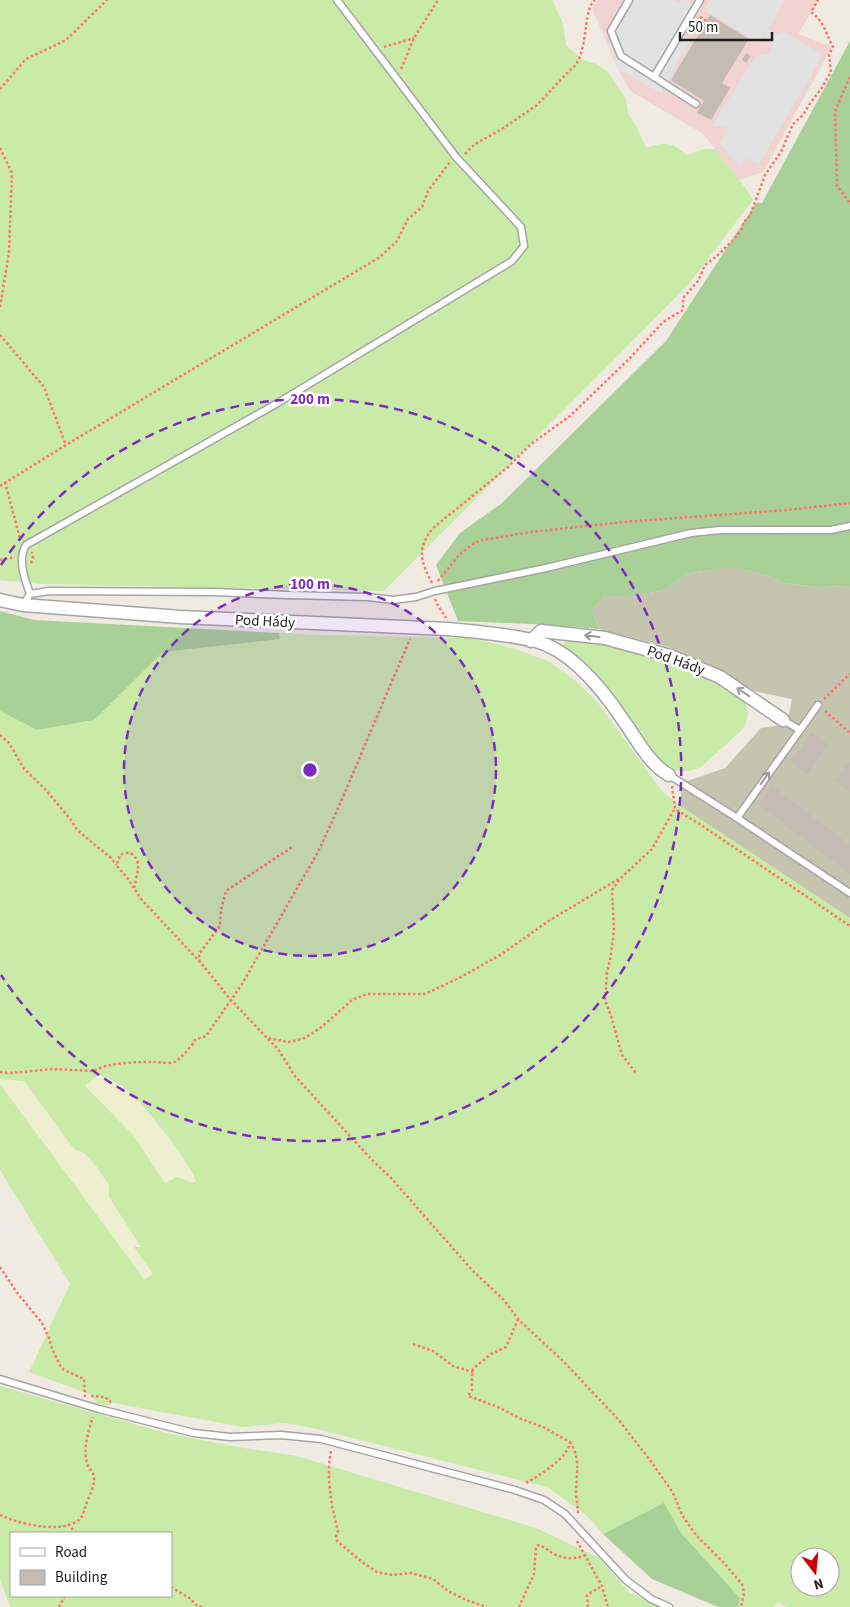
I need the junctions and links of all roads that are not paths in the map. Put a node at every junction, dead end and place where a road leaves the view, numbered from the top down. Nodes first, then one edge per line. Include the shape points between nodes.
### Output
1 (337, 0) edge
2 (629, 0) edge
3 (700, 0) edge
4 (654, 77) junction
5 (696, 104) dead end
6 (850, 526) edge
7 (0, 600) edge
8 (26, 600) junction
9 (531, 641) junction
10 (818, 705) road end
11 (783, 720) joint
12 (800, 730) junction
13 (669, 775) joint
14 (737, 818) junction
15 (850, 892) edge
16 (0, 1379) edge
17 (668, 1607) edge

1 - 8 lane via 456,157 520,227 524,246 512,261 276,404 26,545 21,556
2 - 4 lane via 611,31 621,56
3 - 4 lane
4 - 5 lane
6 - 8 lane via 830,530 691,533 393,600 215,592 49,591
7 - 8 street, Pod Hády
8 - 9 street, Pod Hády via 181,617 448,629
11 -> 9 street, Pod Hády via 720,677 670,656 604,638 570,634 541,631
9 - 13 street, Pod Hády via 555,650 584,672 611,702 652,762
10 - 12 lane
11 - 12 lane
14 -> 12 lane
13 - 14 lane
14 - 15 lane
16 - 17 lane via 194,1433 230,1437 305,1436 515,1490 544,1500 565,1514 626,1580

